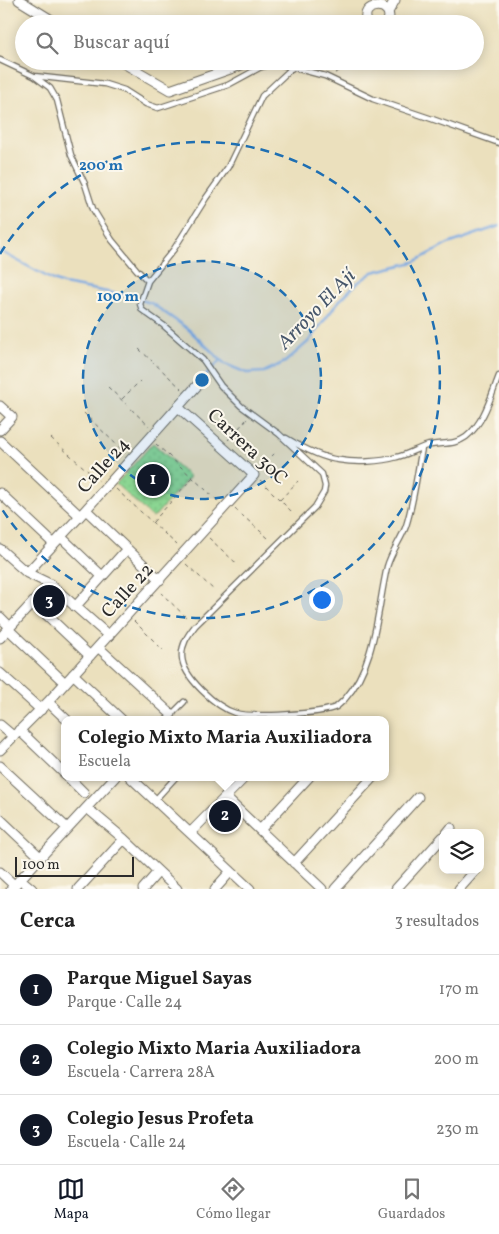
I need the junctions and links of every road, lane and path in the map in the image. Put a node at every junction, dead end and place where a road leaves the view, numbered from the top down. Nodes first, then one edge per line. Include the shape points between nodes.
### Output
1 (19, 0) edge
2 (395, 0) edge
3 (380, 3) edge
4 (388, 12) junction
5 (43, 15) edge
6 (366, 15) edge
7 (388, 15) edge
8 (0, 60) edge
9 (15, 67) edge
10 (21, 70) edge
11 (136, 70) edge
12 (227, 70) edge
13 (257, 70) edge
14 (290, 70) edge
15 (304, 70) edge
16 (341, 70) edge
17 (34, 76) junction
18 (325, 76) junction
19 (499, 144) edge
20 (148, 281) junction
21 (139, 349) dead end
22 (499, 376) edge
23 (203, 380) dead end
24 (140, 381) dead end
25 (108, 387) dead end
26 (188, 395) junction
27 (122, 400) junction
28 (0, 406) edge
29 (178, 407) junction
30 (84, 413) dead end
31 (247, 419) dead end
32 (0, 430) edge
33 (278, 433) junction
34 (153, 435) junction
35 (51, 438) dead end
36 (0, 441) edge
37 (222, 446) junction
38 (422, 448) junction
39 (277, 451) dead end
40 (132, 459) junction
41 (254, 475) junction
42 (193, 478) junction
43 (298, 481) dead end
44 (108, 485) junction
45 (0, 493) edge
46 (280, 500) junction
47 (227, 505) junction
48 (83, 513) junction
49 (293, 513) dead end
50 (152, 522) junction
51 (203, 532) junction
52 (268, 538) dead end
53 (57, 541) junction
54 (0, 548) edge
55 (127, 549) junction
56 (182, 555) junction
57 (236, 563) dead end
58 (27, 573) junction
59 (102, 576) junction
60 (157, 583) junction
61 (50, 584) junction
62 (215, 591) dead end
63 (33, 602) junction
64 (75, 606) junction
65 (128, 615) junction
66 (0, 617) edge
67 (188, 619) dead end
68 (9, 628) junction
69 (108, 636) junction
70 (0, 638) edge
71 (98, 647) junction
72 (163, 650) dead end
73 (90, 656) junction
74 (0, 673) edge
75 (73, 674) junction
76 (65, 683) junction
77 (48, 702) junction
78 (184, 702) dead end
79 (41, 710) junction
80 (64, 716) edge
81 (118, 716) edge
82 (168, 716) edge
83 (170, 716) edge
84 (0, 725) edge
85 (16, 734) junction
86 (0, 750) edge
87 (0, 766) edge
88 (61, 771) edge
89 (72, 781) edge
90 (111, 781) edge
91 (134, 781) edge
92 (172, 781) edge
93 (241, 781) edge
94 (306, 781) edge
95 (369, 781) edge
96 (84, 793) dead end
97 (225, 797) junction
98 (418, 797) dead end
99 (154, 800) junction
100 (87, 808) junction
101 (0, 819) edge
102 (67, 828) junction
103 (260, 830) junction
104 (190, 833) junction
105 (124, 839) junction
106 (439, 841) edge
107 (40, 857) junction
108 (294, 863) junction
109 (231, 871) junction
110 (0, 872) edge
111 (158, 872) junction
112 (472, 874) edge
113 (15, 884) edge
114 (32, 889) edge
115 (78, 889) edge
116 (143, 889) edge
117 (177, 889) edge
118 (215, 889) edge
119 (250, 889) edge
120 (322, 889) edge
121 (335, 889) edge
122 (396, 889) edge
123 (459, 889) edge

1 - 5 street
2 - 4 street
3 - 4 street
3 - 6 street
4 - 7 street
8 - 9 lane
10 - 17 lane
11 - 12 street via 170,90
13 - 17 lane via 228,85 158,108 105,84
14 - 20 lane via 262,96 222,178
15 - 18 lane
16 - 18 path
17 - 20 lane via 50,88 57,100 71,155 100,223
18 - 19 lane via 373,99
20 - 33 lane via 140,304 142,310 203,360 221,386 241,406
21 - 26 path, Carrera 30C
22 - 38 lane via 483,415 471,432 454,443
23 - 26 street, Calle 24
24 - 27 path
25 - 27 path
26 - 29 street, Calle 24
27 - 34 path
28 - 32 street via 12,417
29 - 34 street, Calle 24
29 - 37 street, Carrera 30C
30 - 40 path
31 - 37 path
33 - 38 lane via 301,447 338,460 395,458
33 - 38 lane via 322,474 324,492 315,507 194,626 182,650 184,665 207,695 226,709 241,714 322,711 337,707 354,686 372,646 389,560 407,521
34 - 40 street, Calle 24
34 - 42 path
35 - 44 path
36 - 48 street
37 - 41 street, Carrera 30C
39 - 41 path
40 - 44 street, Calle 24
41 - 46 path, Carrera 30C
41 - 47 street, Calle 22
42 - 47 path
42 - 50 path
43 - 46 path
44 - 48 street, Calle 24
44 - 50 path
45 - 53 street
46 - 49 path, Carrera 30C
47 - 51 street, Calle 22
47 - 52 path
48 - 53 street, Calle 24
48 - 55 street
50 - 56 path
51 - 56 street, Calle 22
51 - 57 path
53 - 58 street, Calle 24
53 - 59 street
54 - 58 street
55 - 59 street
55 - 60 street
56 - 60 street, Calle 22
56 - 62 path
58 - 61 street
59 - 64 street
60 - 65 street, Calle 22
60 - 67 path
61 - 63 street
61 - 64 street
63 - 68 street
63 - 73 street
64 - 69 street
65 - 69 street, Calle 22
65 - 72 path
66 - 68 street
68 - 70 street
68 - 76 street
69 - 71 street, Calle 22
71 - 73 street, Calle 22
71 - 82 street
73 - 75 street, Calle 22
74 - 79 street
75 - 76 street, Calle 22
75 - 81 street
76 - 77 street, Calle 22
77 - 79 street, Calle 22
77 - 80 street
78 - 83 lane
79 - 85 street, Calle 22
84 - 85 street
85 - 86 street, Calle 22
85 - 88 street
87 - 102 street
89 - 96 street
90 - 100 street
91 - 99 street
92 - 99 lane
93 - 97 street
94 - 103 street
95 - 108 street
97 - 103 street
97 - 104 street
98 - 121 street
99 - 104 street
100 - 102 street
100 - 105 street
101 - 107 street
102 - 107 street
103 - 108 street
104 - 109 street
105 - 111 street
105 - 115 street
106 - 122 street
107 - 113 street
108 - 120 street
109 - 118 street
109 - 119 street
110 - 113 street
111 - 116 street
111 - 117 street
112 - 123 street
113 - 114 street

